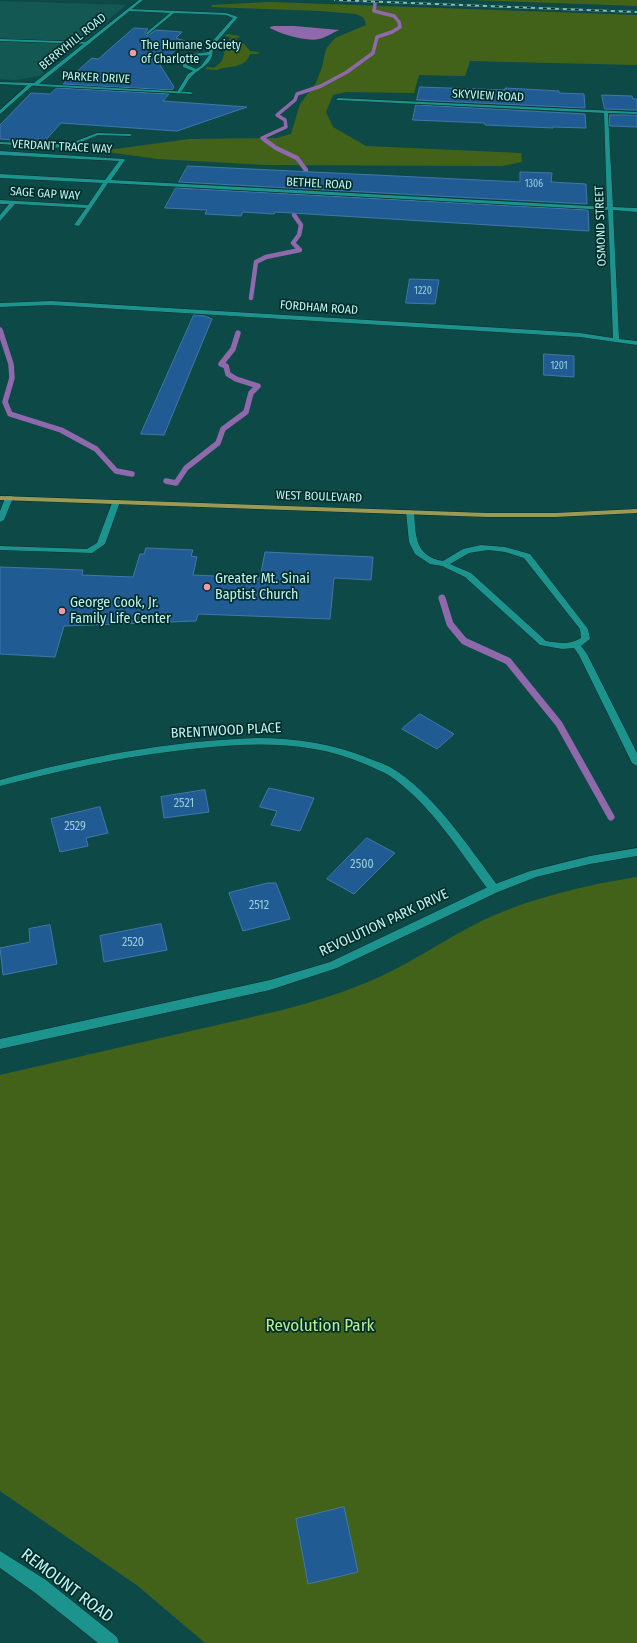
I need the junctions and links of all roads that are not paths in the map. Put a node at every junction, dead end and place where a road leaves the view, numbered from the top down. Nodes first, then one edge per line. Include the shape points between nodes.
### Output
1 (141, 0) edge
2 (129, 10) junction
3 (173, 12) junction
4 (148, 34) dead end
5 (0, 40) edge
6 (89, 43) junction
7 (211, 53) junction
8 (196, 71) junction
9 (0, 83) edge
10 (34, 84) junction
11 (179, 92) junction
12 (191, 93) dead end
13 (338, 99) dead end
14 (606, 111) junction
15 (0, 113) edge
16 (637, 113) edge
17 (130, 135) dead end
18 (0, 144) edge
19 (0, 153) edge
20 (0, 176) edge
21 (107, 183) junction
22 (0, 202) edge
23 (13, 203) junction
24 (90, 207) junction
25 (611, 209) junction
26 (637, 210) edge
27 (0, 219) edge
28 (77, 225) dead end
29 (0, 305) edge
30 (616, 339) junction
31 (637, 343) edge
32 (0, 498) edge
33 (9, 498) junction
34 (116, 502) junction
35 (637, 511) edge
36 (410, 512) junction
37 (0, 520) edge
38 (0, 548) edge
39 (444, 564) junction
40 (576, 644) junction
41 (637, 762) edge
42 (0, 783) edge
43 (637, 852) edge
44 (494, 889) junction
45 (0, 1044) edge
46 (0, 1559) edge
47 (111, 1643) edge

1 - 2 street, BERRYHILL ROAD
2 - 3 street
2 - 6 street, BERRYHILL ROAD
3 - 4 street
3 - 7 street via 226,14 236,17 212,43
5 - 6 street
6 - 10 street, BERRYHILL ROAD
7 - 8 street via 203,67
7 - 8 street via 194,55 184,61 186,66
8 - 11 street via 190,75
9 - 10 street, PARKER DRIVE
10 - 11 street, PARKER DRIVE
10 - 15 street, BERRYHILL ROAD
11 - 12 street, PARKER DRIVE
13 - 14 street, SKYVIEW ROAD
14 - 16 street, SKYVIEW ROAD
14 - 25 street, OSMOND STREET
17 - 18 street via 97,134 72,144 55,146
19 - 21 street, VERDANT TRACE WAY via 122,160
20 - 21 street, BETHEL ROAD
21 - 24 street
21 - 25 street, BETHEL ROAD
22 - 23 street, SAGE GAP WAY
23 - 24 street, SAGE GAP WAY
23 - 27 street
24 - 28 street
25 - 26 street, BETHEL ROAD
25 - 30 street, OSMOND STREET
29 - 30 street, FORDHAM ROAD via 51,303 115,306
30 - 31 street, FORDHAM ROAD
32 - 33 main road, WEST BOULEVARD
33 - 34 main road, WEST BOULEVARD
33 - 37 street
34 - 36 main road, WEST BOULEVARD
34 - 38 street via 101,544 89,551
35 - 36 main road, WEST BOULEVARD via 555,515
36 - 39 street via 413,542 418,552 433,562
39 - 40 street via 468,575 543,643 562,646
39 - 40 street via 466,551 482,548 515,551 527,556 584,629 586,640
40 - 41 street
42 - 44 street, BRENTWOOD PLACE via 90,761 169,748 273,740 327,747 359,757 391,772 413,789
43 - 44 street, REVOLUTION PARK DRIVE via 541,872
44 - 45 street, REVOLUTION PARK DRIVE via 333,965 270,985
46 - 47 street, REMOUNT ROAD via 40,1586

